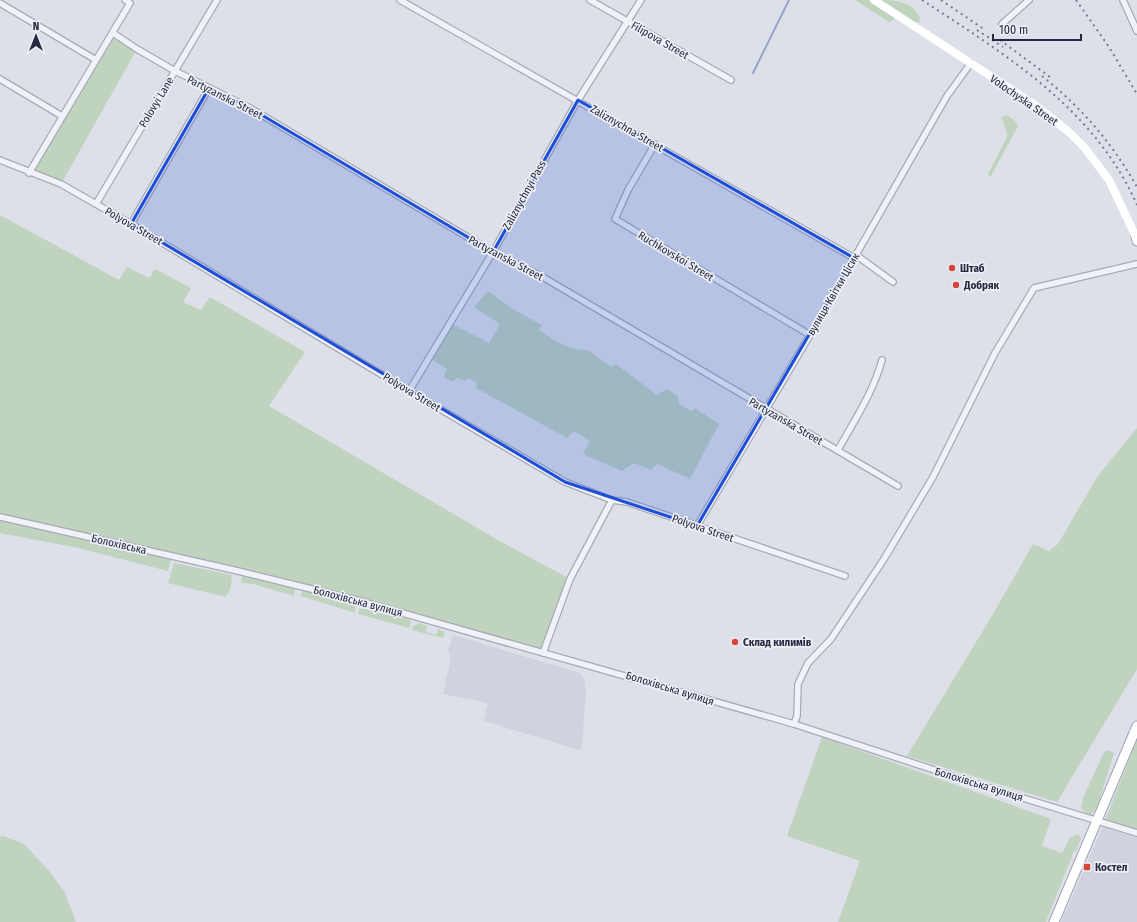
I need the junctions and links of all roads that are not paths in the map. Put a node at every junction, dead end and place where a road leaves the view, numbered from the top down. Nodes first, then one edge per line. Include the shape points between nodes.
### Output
1 (217, 0) edge
2 (400, 0) edge
3 (590, 0) edge
4 (641, 0) edge
5 (874, 0) edge
6 (1029, 0) edge
7 (1123, 0) edge
8 (129, 1) edge
9 (0, 4) edge
10 (626, 21) junction
11 (1002, 24) dead end
12 (1137, 31) edge
13 (113, 33) junction
14 (96, 60) junction
15 (971, 63) junction
16 (175, 71) junction
17 (0, 79) edge
18 (731, 80) dead end
19 (209, 88) junction
20 (578, 100) junction
21 (62, 116) junction
22 (655, 144) junction
23 (0, 160) edge
24 (29, 173) junction
25 (96, 204) junction
26 (131, 224) junction
27 (1137, 239) edge
28 (493, 252) junction
29 (855, 256) junction
30 (1137, 264) edge
31 (893, 282) dead end
32 (810, 335) junction
33 (882, 360) dead end
34 (409, 391) junction
35 (766, 410) junction
36 (838, 450) junction
37 (898, 486) dead end
38 (612, 500) junction
39 (0, 517) edge
40 (697, 526) junction
41 (238, 571) joint
42 (845, 576) dead end
43 (542, 653) junction
44 (794, 724) junction
45 (1137, 726) edge
46 (1097, 821) junction
47 (1137, 834) edge
48 (1054, 922) edge

1 - 16 street, Polovyi Lane
2 - 20 street, Zaliznychna Street
3 - 10 street, Filipova Street
4 - 10 street, Zaliznychnyi Pass
5 - 15 main road, Volochyska Street
6 - 11 street
7 - 12 street
8 - 13 street
9 - 14 street
10 - 18 street, Filipova Street
10 - 20 street, Zaliznychnyi Pass
13 - 14 street
13 - 16 street, Partyzanska Street
14 - 21 street
15 - 27 main road, Volochyska Street via 1035,105 1084,146 1109,180
15 - 29 street, вулиця Квітки Цісик via 947,96
16 - 19 street, Partyzanska Street
16 - 25 street, Polovyi Lane
17 - 21 street
19 - 26 street
19 - 28 street, Partyzanska Street via 250,108
20 - 22 street, Zaliznychna Street
20 - 28 street, Zaliznychnyi Pass
21 - 24 street
22 - 29 street, Zaliznychna Street
22 - 32 street, Ruchkovskoi Street via 614,219
23 - 24 street, Polyova Street
24 - 25 street, Polyova Street via 60,184
25 - 26 street, Polyova Street
26 - 34 street, Polyova Street
28 - 34 street, Zaliznychnyi Pass
28 - 35 street, Partyzanska Street via 541,276
29 - 31 street, Zaliznychna Street
29 - 32 street, вулиця Квітки Цісик
30 - 44 street via 1034,288 995,353 933,477 884,559 831,639 808,663 798,684 797,716
32 - 35 street, вулиця Квітки Цісик
33 - 36 street via 870,392
34 - 38 street, Polyova Street via 565,482
35 - 36 street, Partyzanska Street
35 - 40 street, вулиця Квітки Цісик
36 - 37 street, Partyzanska Street
38 - 40 street, Polyova Street via 627,502
38 - 43 street via 570,579
39 - 41 street, Болохівська
40 - 42 street, Polyova Street
41 - 43 street, Болохівська вулиця via 360,601
43 - 44 street, Болохівська вулиця
44 - 46 street, Болохівська вулиця
45 - 46 main road
46 - 47 street, Болохівська вулиця
46 - 48 main road

